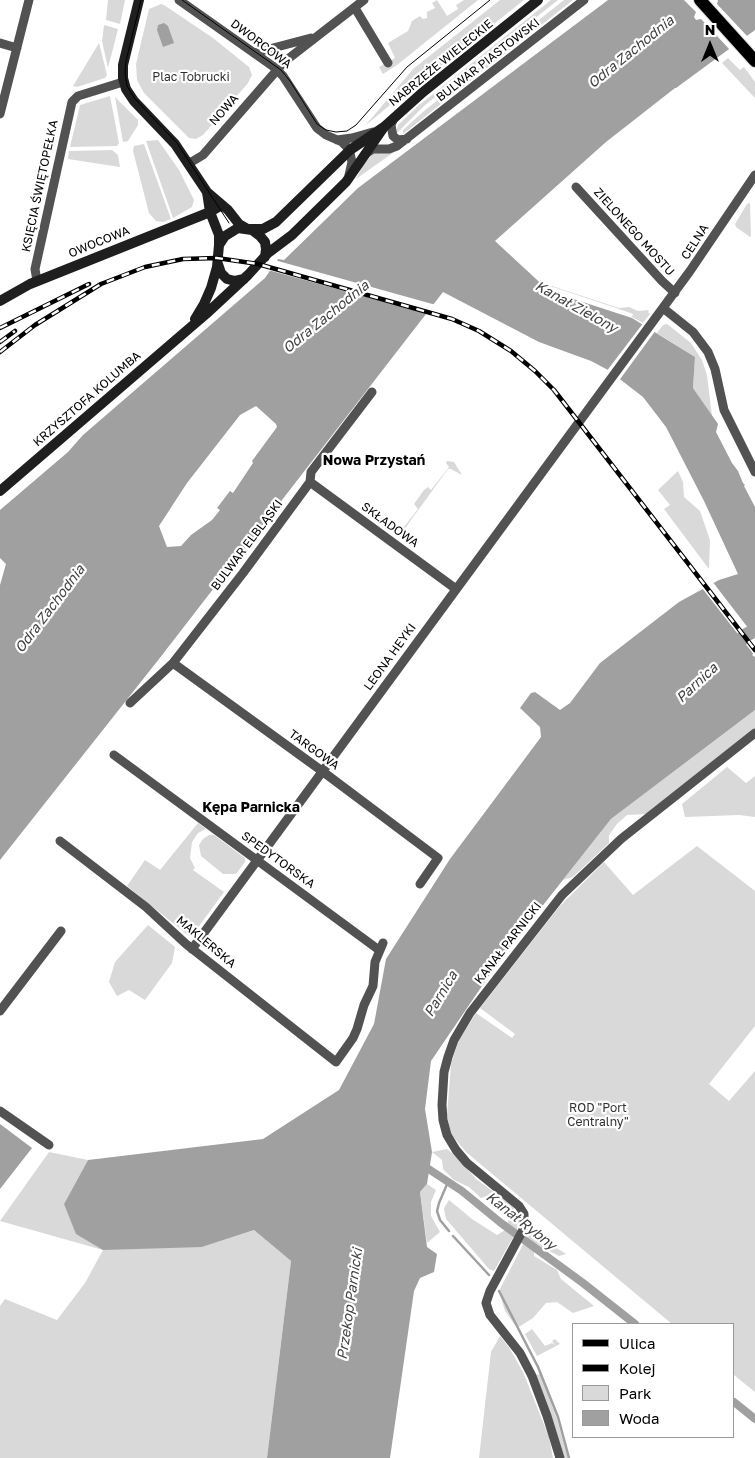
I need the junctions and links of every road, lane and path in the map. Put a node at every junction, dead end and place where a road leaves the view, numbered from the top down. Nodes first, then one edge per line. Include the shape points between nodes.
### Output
1 (29, 0) edge
2 (139, 0) edge
3 (179, 0) edge
4 (364, 0) edge
5 (538, 0) edge
6 (584, 0) edge
7 (700, 0) edge
8 (355, 8) junction
9 (316, 36) junction
10 (0, 43) edge
11 (17, 48) junction
12 (254, 53) junction
13 (749, 53) edge
14 (388, 63) dead end
15 (276, 69) junction
16 (124, 82) junction
17 (0, 114) edge
18 (394, 117) junction
19 (384, 127) junction
20 (407, 139) junction
21 (337, 140) junction
22 (350, 150) junction
23 (365, 154) junction
24 (188, 164) junction
25 (755, 176) edge
26 (346, 182) junction
27 (576, 187) dead end
28 (207, 192) junction
29 (222, 205) junction
30 (210, 212) junction
31 (248, 228) junction
32 (219, 245) junction
33 (265, 257) junction
34 (217, 265) junction
35 (245, 278) junction
36 (37, 281) junction
37 (675, 293) junction
38 (0, 301) edge
39 (663, 308) junction
40 (179, 336) junction
41 (609, 381) joint
42 (372, 392) dead end
43 (755, 472) edge
44 (12, 480) junction
45 (310, 482) junction
46 (0, 483) edge
47 (0, 491) edge
48 (456, 589) junction
49 (173, 663) junction
50 (130, 703) dead end
51 (755, 734) edge
52 (114, 755) dead end
53 (322, 771) junction
54 (60, 841) dead end
55 (258, 860) junction
56 (420, 884) dead end
57 (61, 930) dead end
58 (192, 948) junction
59 (0, 1011) edge
60 (336, 1062) joint
61 (0, 1111) edge
62 (49, 1145) dead end
63 (560, 1458) edge

1 - 11 street
2 - 16 street via 123,63
3 - 12 street, DWORCOWA
4 - 8 street, NOWA
5 - 18 street, NABRZEŻE WIELECKIE
6 - 20 street, BULWAR PIASTOWSKI
7 - 13 main road
8 - 9 street, NOWA
8 - 14 street
9 - 12 street
9 - 15 street, NOWA
10 - 11 street
11 - 17 street
12 - 15 street, DWORCOWA
15 - 21 street, DWORCOWA via 290,84 317,128
15 - 24 street, NOWA via 202,154
16 - 24 street via 132,98 170,138
16 - 36 street, KSIĘCIA ŚWIĘTOPEŁKA via 75,97 71,105 35,269
18 - 19 street, NABRZEŻE WIELECKIE
18 - 20 street via 391,126 393,136 398,140
19 - 21 street via 354,138
19 - 22 street, NABRZEŻE WIELECKIE
19 - 23 street, NABRZEŻE WIELECKIE
20 - 23 street, BULWAR PIASTOWSKI via 393,148 372,149
21 - 22 street, DWORCOWA
22 - 26 street via 352,163
22 - 31 street, NABRZEŻE WIELECKIE via 276,222 262,230
23 - 26 street, NABRZEŻE WIELECKIE
24 - 28 street
25 - 37 street, CELNA
26 - 33 street, NABRZEŻE WIELECKIE
27 - 37 street, ZIELONEGO MOSTU
28 - 29 street
28 - 30 street
29 - 30 street
29 - 31 street via 237,222
30 - 32 street
30 - 36 street, OWOCOWA
31 - 32 street via 232,230
31 - 33 street via 265,242
32 - 34 street, KRZYSZTOFA KOLUMBA
33 - 35 street, KRZYSZTOFA KOLUMBA
34 - 35 street via 226,278 235,281
34 - 40 street, KRZYSZTOFA KOLUMBA via 204,304
35 - 40 street, KRZYSZTOFA KOLUMBA
36 - 38 street, OWOCOWA
37 - 39 street, CELNA
39 - 41 street, CELNA
39 - 43 street via 695,334 708,352 724,410
40 - 44 street, KRZYSZTOFA KOLUMBA
41 - 48 street, LEONA HEYKI
42 - 45 street, BULWAR ELBLĄSKI via 311,472
44 - 46 street, KRZYSZTOFA KOLUMBA
44 - 47 street, KRZYSZTOFA KOLUMBA
45 - 48 street, SKŁADOWA
45 - 49 street, BULWAR ELBLĄSKI
48 - 53 street, LEONA HEYKI
49 - 50 street, BULWAR ELBLĄSKI
49 - 53 street, TARGOWA
51 - 63 street, KANAŁ PARNICKI via 621,839 562,895 475,1007 454,1040 446,1064 442,1105 444,1128 451,1143 489,1183 519,1206 525,1218 522,1232 486,1301 488,1310 520,1352 532,1376
52 - 55 street, SPEDYTORSKA
53 - 55 street, LEONA HEYKI
53 - 56 street, TARGOWA via 438,858
54 - 58 street, MAKLERSKA via 146,907
55 - 58 street, LEONA HEYKI
55 - 60 street, SPEDYTORSKA via 381,947 375,962 373,986 357,1029
57 - 59 street
58 - 60 street, MAKLERSKA
61 - 62 street

